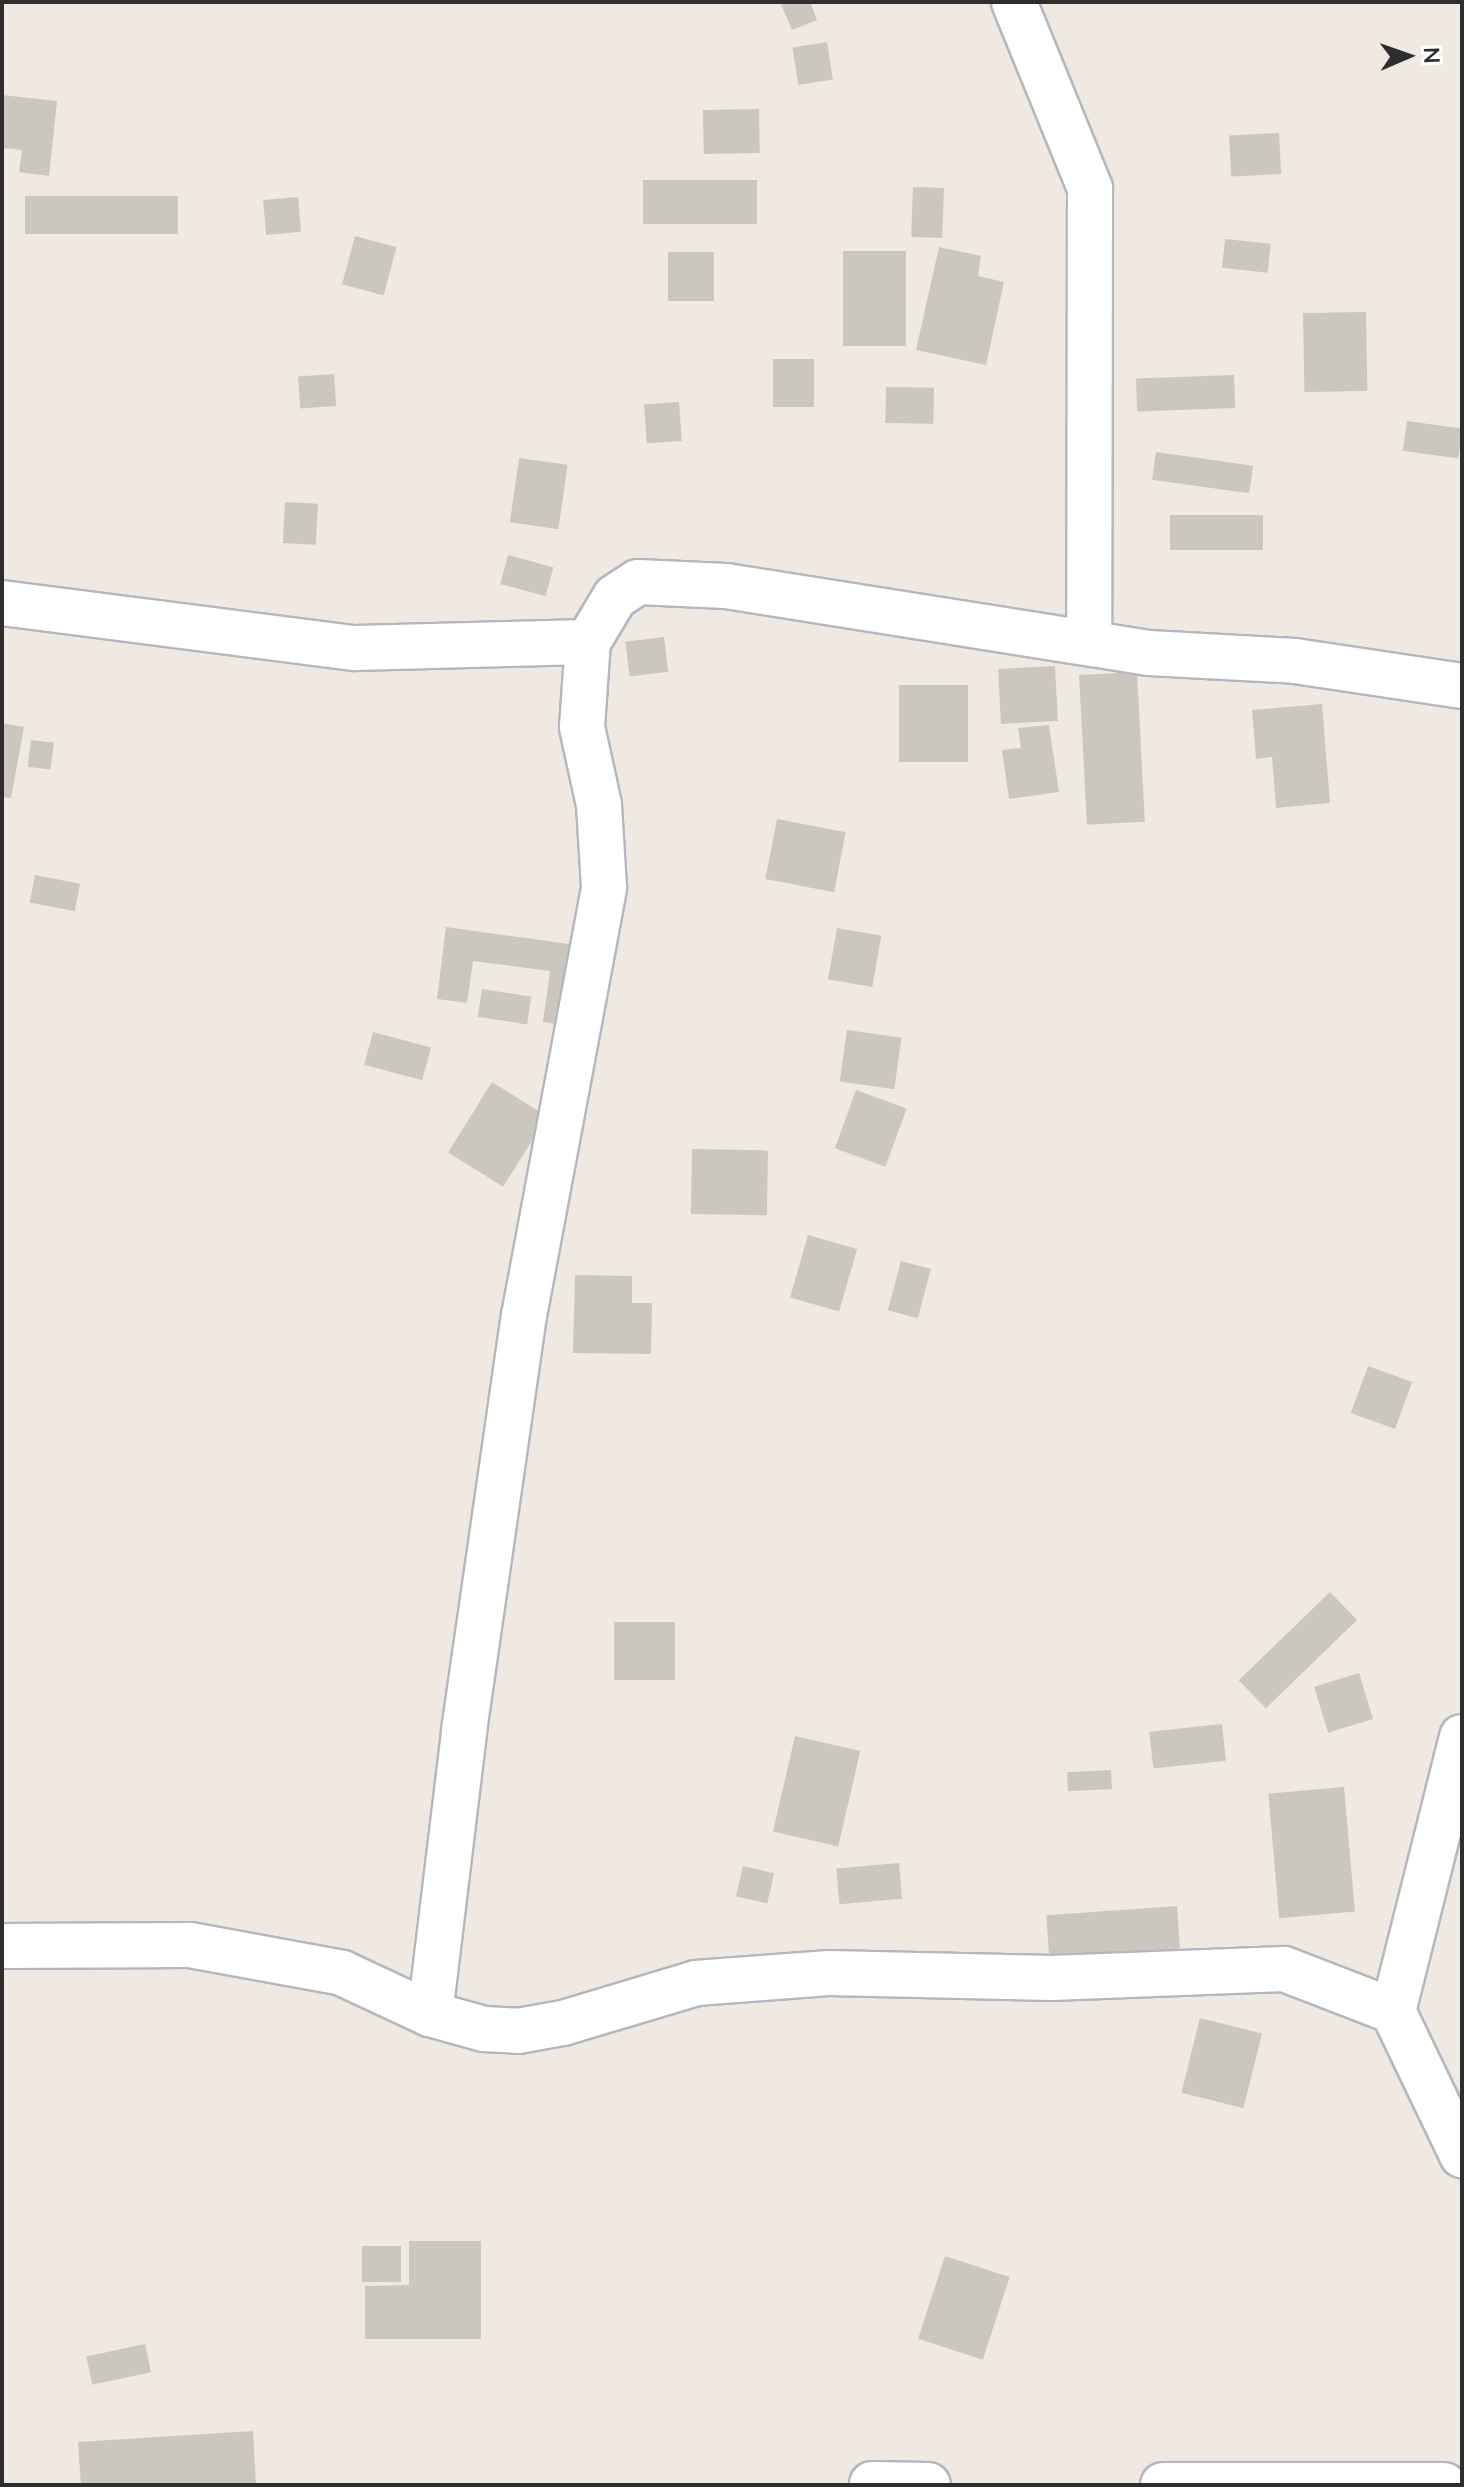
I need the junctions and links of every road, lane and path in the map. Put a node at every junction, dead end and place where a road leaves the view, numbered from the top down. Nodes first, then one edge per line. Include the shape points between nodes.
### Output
1 (1014, 2) edge
2 (2, 603) edge
3 (588, 642) junction
4 (1089, 643) junction
5 (1462, 686) edge
6 (1462, 1737) edge
7 (2, 1946) edge
8 (1393, 2011) junction
9 (430, 2014) junction
10 (1462, 2155) edge
11 (872, 2484) edge
12 (928, 2485) edge
13 (1163, 2485) edge
14 (1444, 2485) edge

1 - 4 street via 1090,188
2 - 3 street via 355,648
3 - 4 street via 615,597 638,582 726,586
3 - 9 street via 582,727 599,805 604,887 524,1316 464,1731
4 - 5 street via 1149,653 1295,661
6 - 8 street
7 - 9 street via 190,1945 342,1973
8 - 9 street via 1284,1969 1052,1978 829,1973 696,1983 518,2031 484,2029
8 - 10 street
11 - 12 street
13 - 14 street

